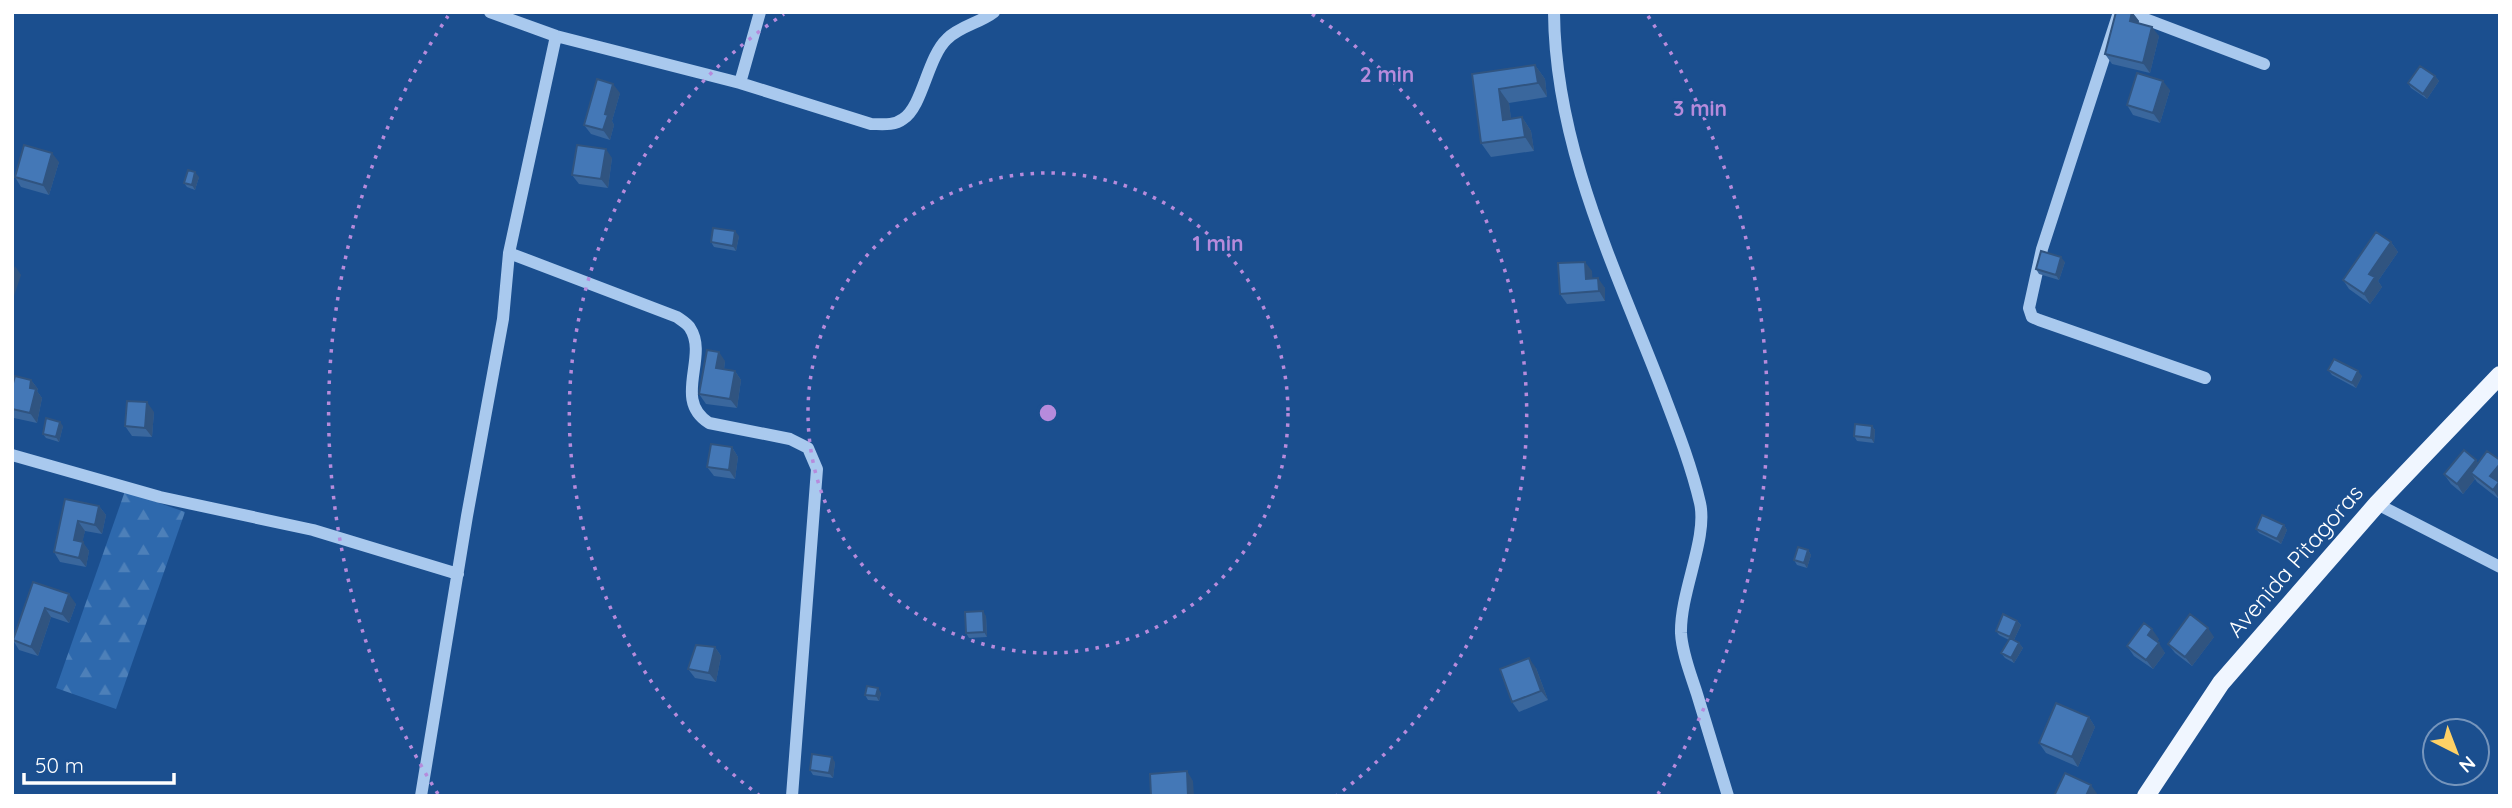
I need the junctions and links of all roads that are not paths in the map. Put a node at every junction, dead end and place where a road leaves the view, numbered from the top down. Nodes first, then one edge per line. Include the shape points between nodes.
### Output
1 (490, 12) edge
2 (760, 12) edge
3 (995, 12) edge
4 (1554, 12) edge
5 (2119, 12) edge
6 (2127, 12) edge
7 (556, 36) junction
8 (2264, 64) dead end
9 (740, 83) junction
10 (509, 253) junction
11 (2500, 375) edge
12 (2205, 379) dead end
13 (12, 455) edge
14 (2377, 504) junction
15 (2500, 567) edge
16 (458, 574) junction
17 (421, 796) edge
18 (792, 796) edge
19 (1728, 796) edge
20 (2146, 796) edge

1 - 7 street
2 - 9 street
3 - 9 street via 947,39 937,51 912,109 890,124 871,124
4 - 19 street via 1554,48 1565,118 1584,190 1672,416 1700,502 1702,523 1683,601 1681,635
5 - 12 street via 2042,249 2029,308 2039,320
6 - 8 street
7 - 9 street
7 - 10 street
10 - 16 street via 503,320
10 - 18 street via 677,317 691,328 695,345 692,405 699,416 709,423 790,439 808,448 817,469
11 - 14 main road, Avenida Pitagoras
13 - 16 street via 160,498 313,530
14 - 15 street
14 - 20 main road, Avenida Pitagoras via 2221,682
16 - 17 street

